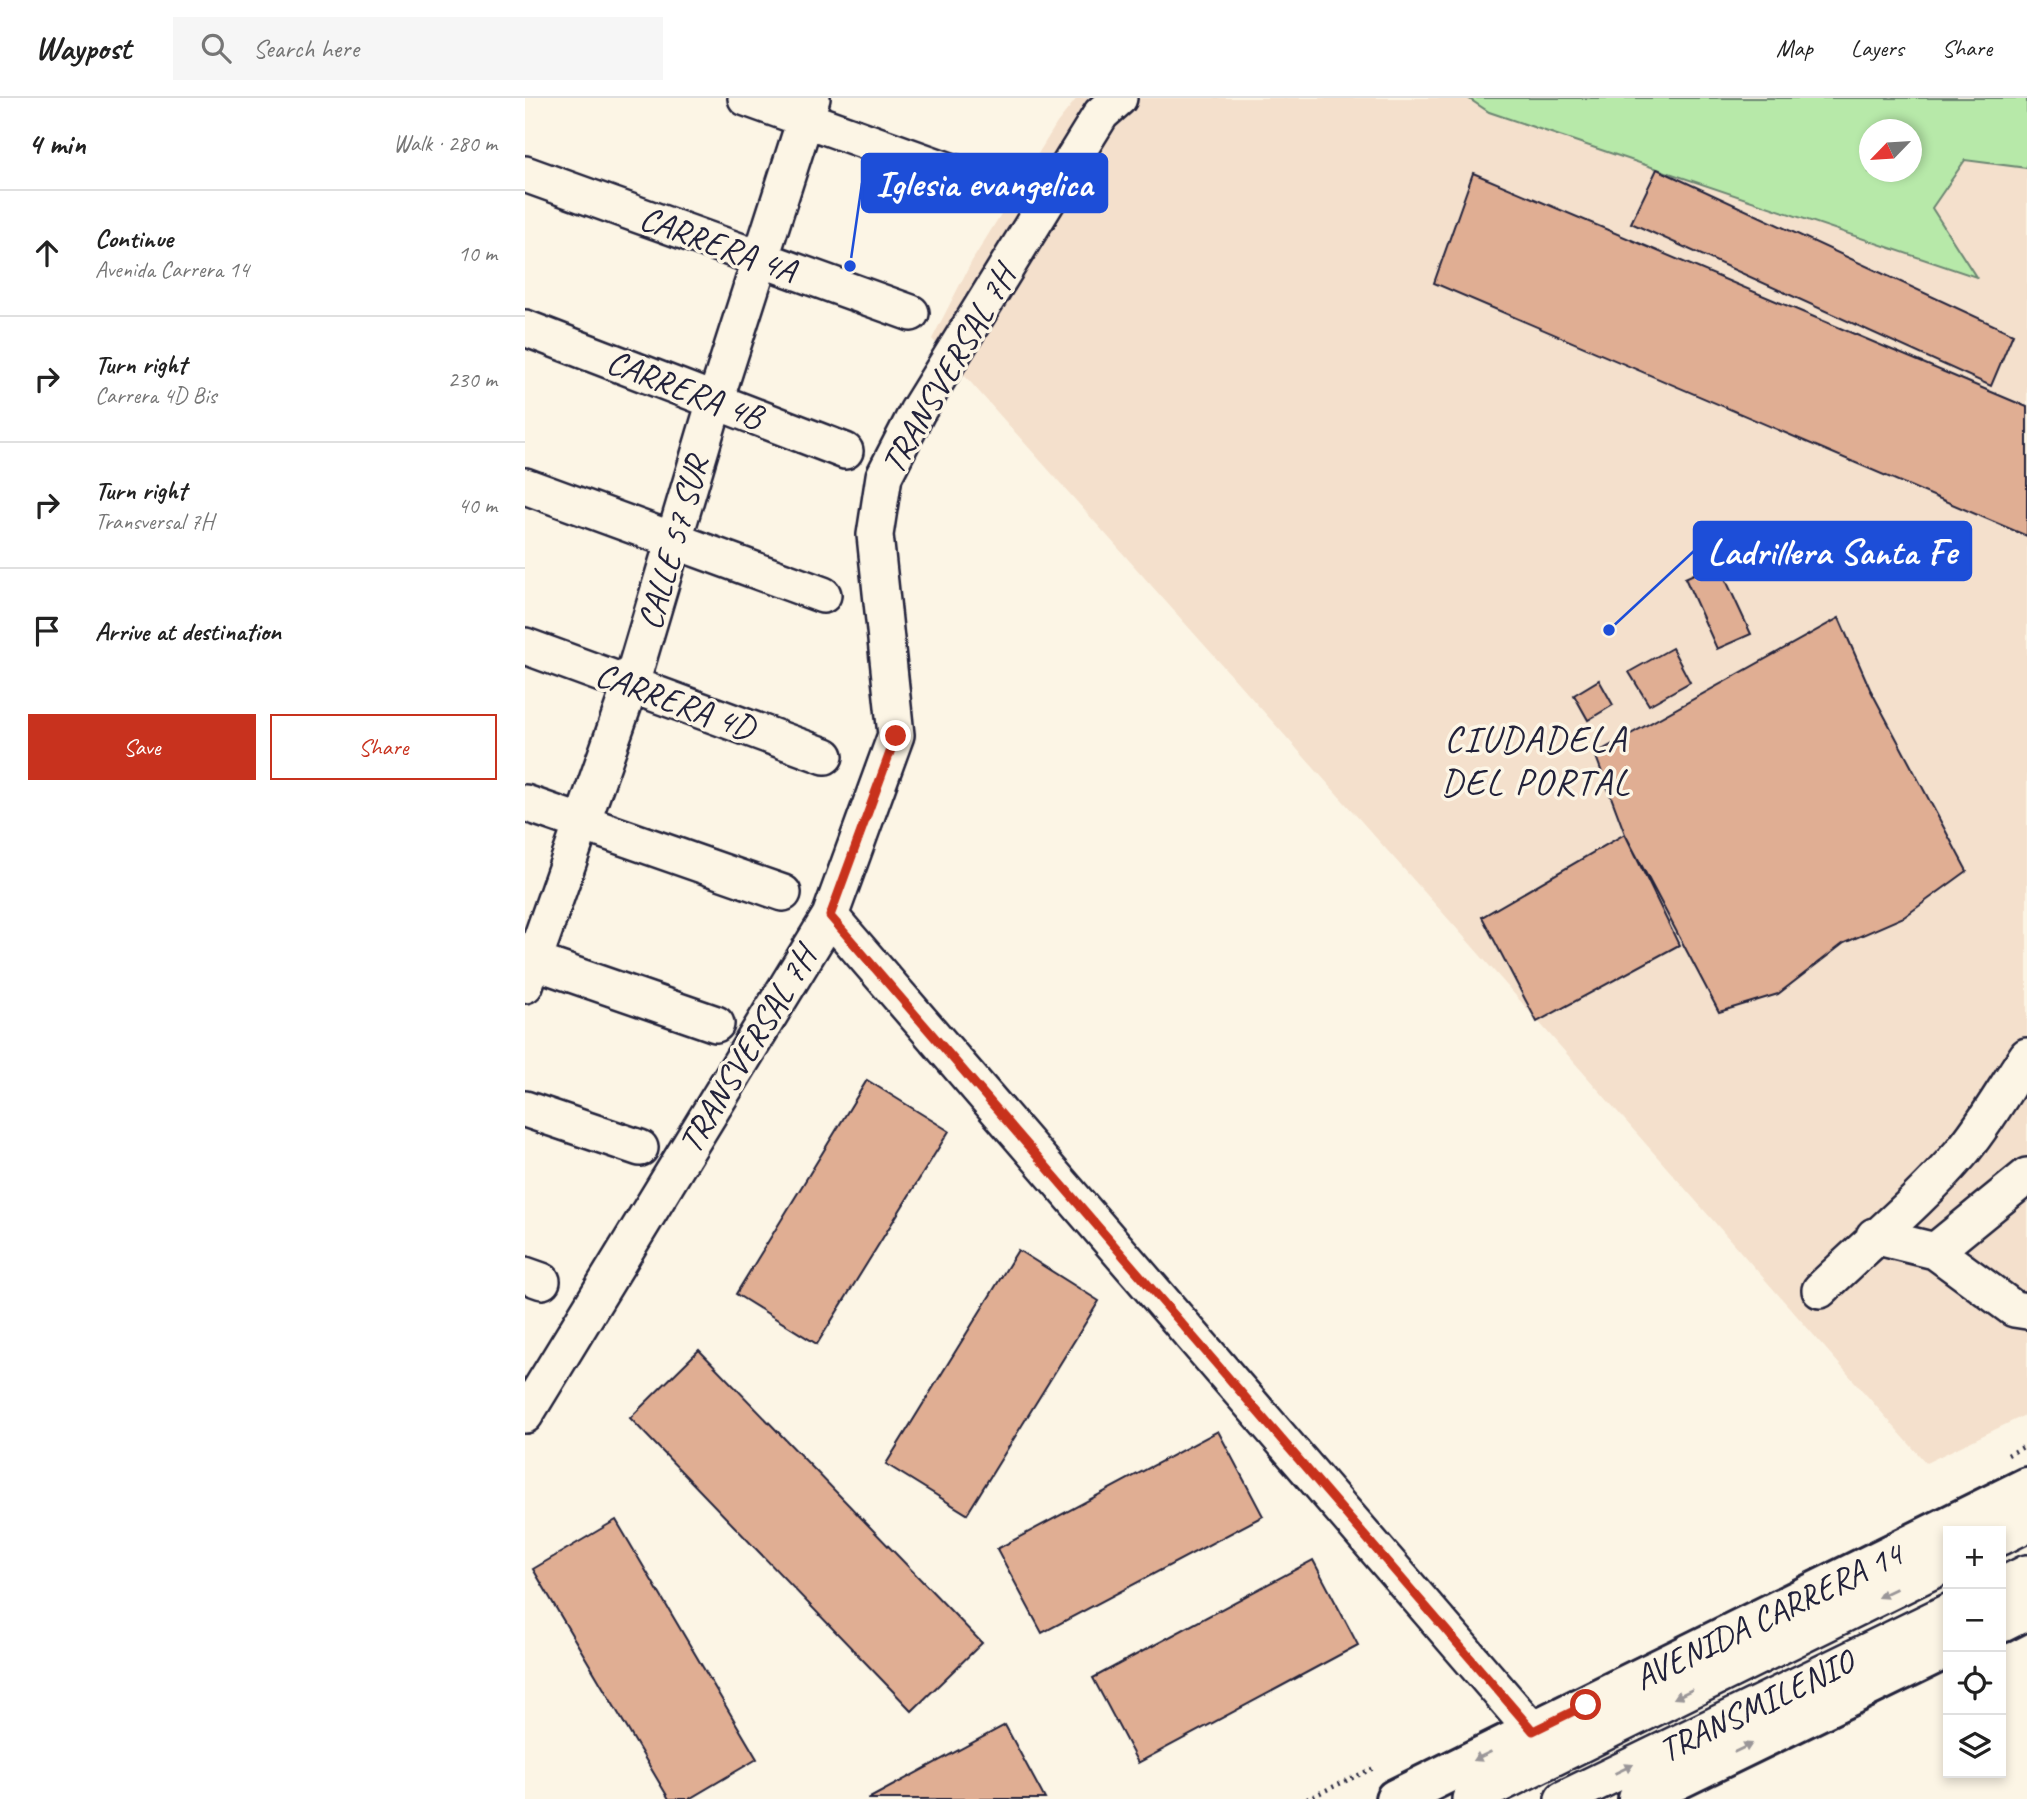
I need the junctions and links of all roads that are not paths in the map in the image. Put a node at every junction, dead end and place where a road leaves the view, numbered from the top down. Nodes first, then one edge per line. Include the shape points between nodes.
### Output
1 (746, 98) edge
2 (1119, 98) edge
3 (809, 109) edge
4 (525, 174) edge
5 (989, 185) dead end
6 (760, 259) junction
7 (911, 313) dead end
8 (525, 328) edge
9 (715, 401) junction
10 (845, 451) dead end
11 (525, 486) edge
12 (674, 540) junction
13 (823, 595) dead end
14 (525, 646) edge
15 (631, 684) junction
16 (825, 756) dead end
17 (525, 803) edge
18 (583, 823) junction
19 (783, 893) dead end
20 (830, 916) junction
21 (528, 968) edge
22 (716, 1024) dead end
23 (2027, 1056) edge
24 (525, 1109) edge
25 (640, 1148) dead end
26 (2027, 1176) edge
27 (1874, 1237) junction
28 (1935, 1251) junction
29 (1820, 1290) dead end
30 (2027, 1311) edge
31 (525, 1415) edge
32 (2027, 1488) edge
33 (2027, 1524) edge
34 (2006, 1534) edge
35 (1943, 1565) edge
36 (2027, 1573) edge
37 (2006, 1584) edge
38 (2027, 1610) edge
39 (1943, 1614) edge
40 (2006, 1620) edge
41 (1943, 1650) edge
42 (1533, 1731) junction
43 (1395, 1799) edge
44 (1471, 1799) edge
45 (1563, 1799) edge
46 (1637, 1799) edge

1 - 3 street
2 - 20 street, TRANSVERSAL 7H via 1101,114 917,412 884,476 875,536 896,736
3 - 5 street
3 - 6 street, CALLE 57 SUR
4 - 6 street, CARRERA 4A
6 - 7 street, CARRERA 4A
6 - 9 street, CALLE 57 SUR
8 - 9 street, CARRERA 4B
9 - 10 street, CARRERA 4B
9 - 12 street, CALLE 57 SUR
11 - 12 street
12 - 13 street
12 - 15 street, CALLE 57 SUR
14 - 15 street, CARRERA 4D
15 - 16 street, CARRERA 4D
15 - 18 street, CALLE 57 SUR
17 - 18 street
18 - 19 street
18 - 21 street, CALLE 57 SUR
20 - 31 street, TRANSVERSAL 7H
20 - 42 street
21 - 22 street
23 - 27 street via 1962,1152 1917,1201
24 - 25 street
26 - 28 street
27 - 28 street
27 - 29 street
28 - 30 street via 2014,1309
32 - 42 main road, AVENIDA CARRERA 14
33 - 34 street
35 -> 44 street, TRANSMILENIO
36 - 37 street
38 - 40 main road
45 -> 39 street, TRANSMILENIO
46 -> 41 main road
42 -> 43 main road, AVENIDA CARRERA 14

